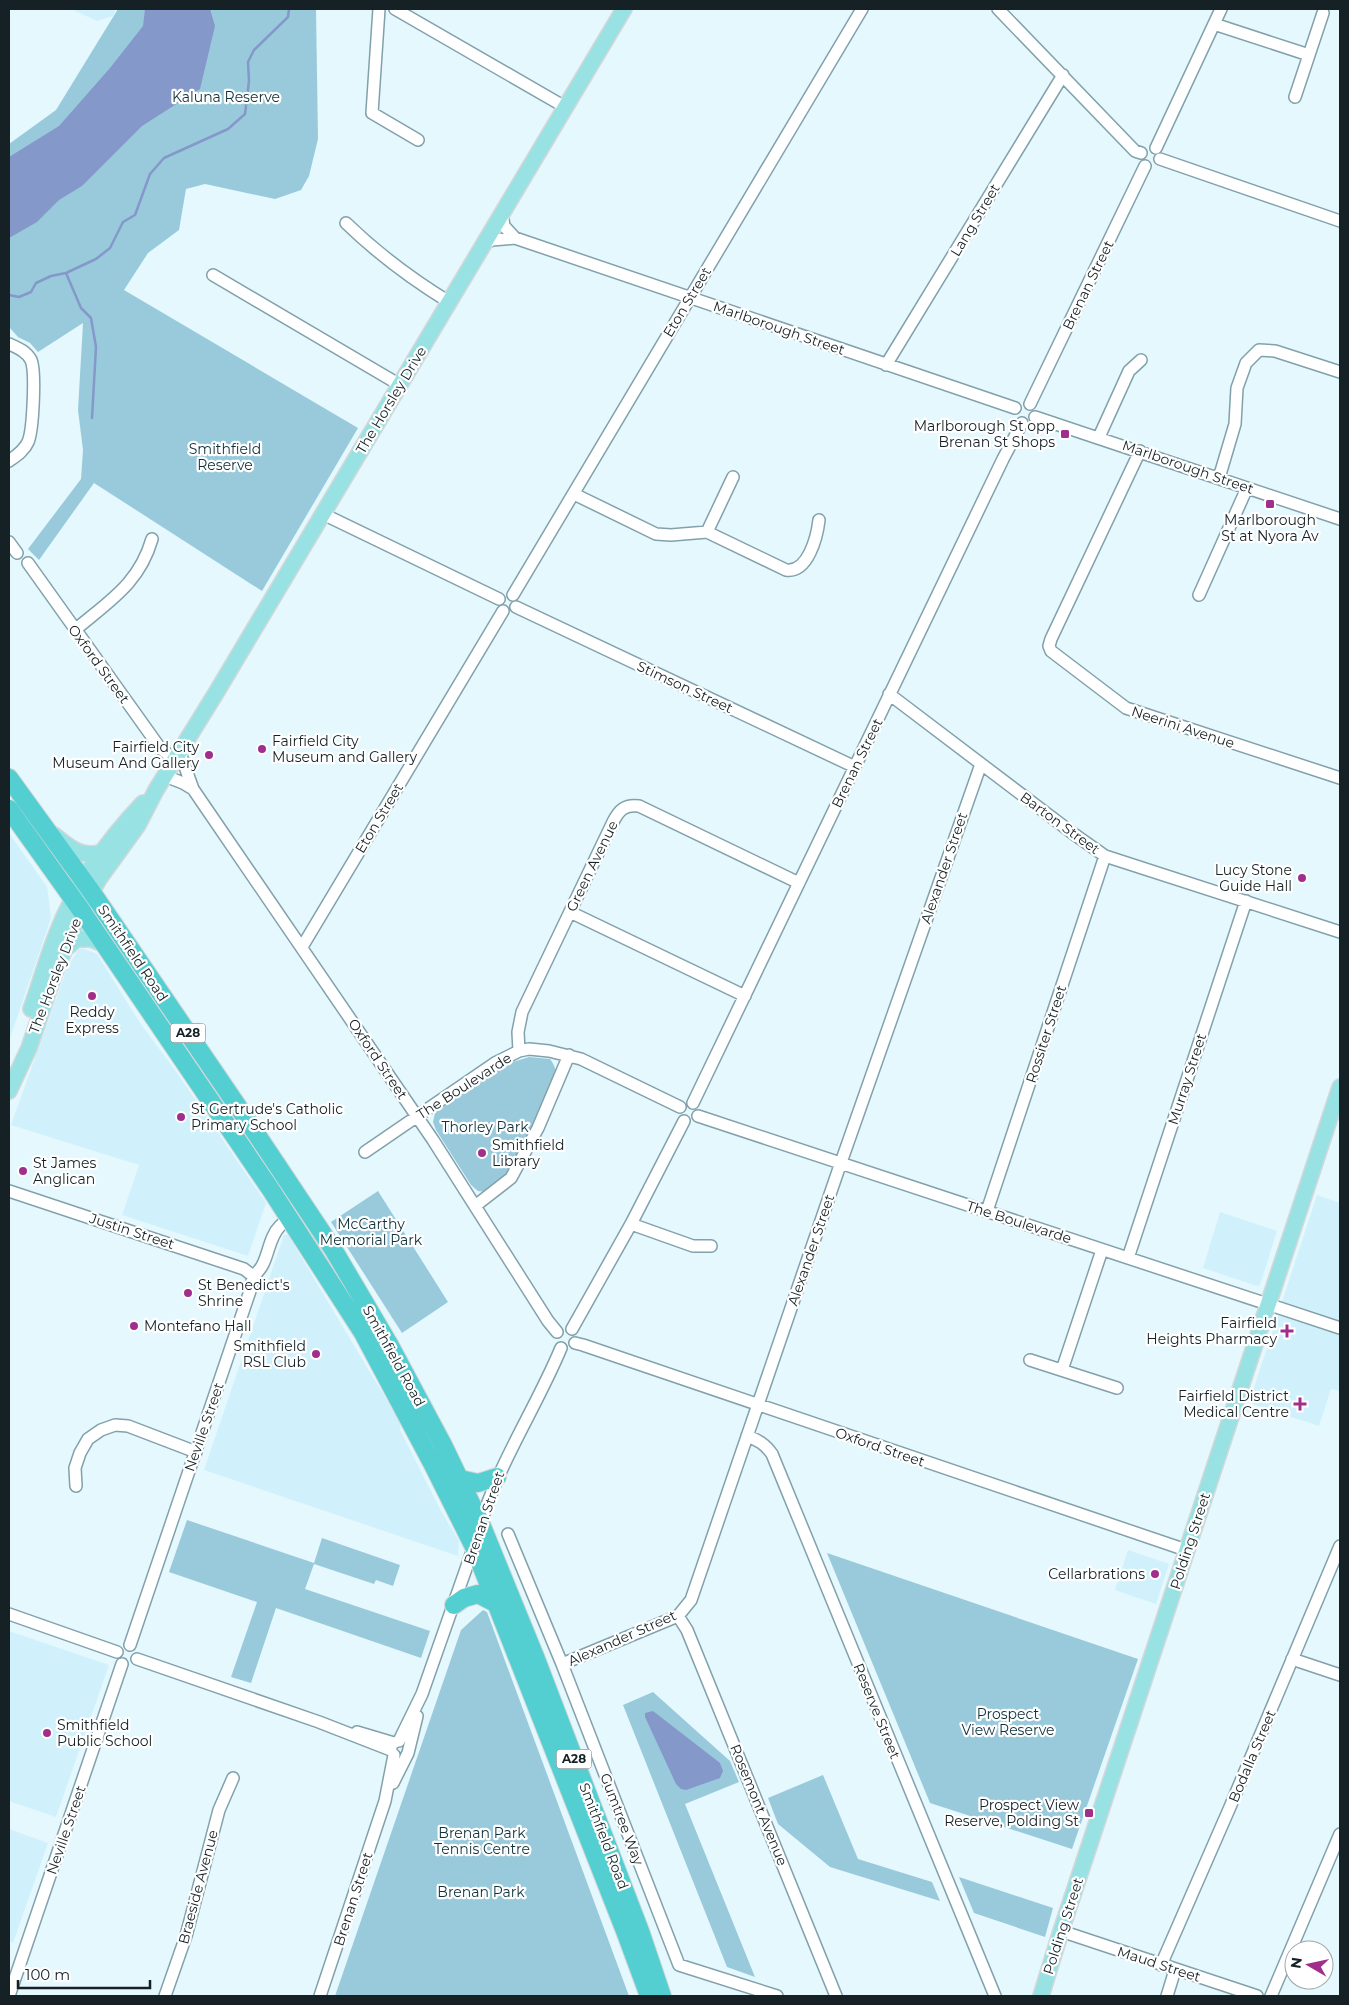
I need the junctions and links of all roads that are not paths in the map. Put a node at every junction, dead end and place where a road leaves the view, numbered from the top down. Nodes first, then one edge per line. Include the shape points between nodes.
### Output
1 (379, 9) edge
2 (395, 9) edge
3 (624, 9) edge
4 (862, 9) edge
5 (998, 9) edge
6 (1221, 9) edge
7 (1323, 13) dead end
8 (1214, 24) junction
9 (1309, 55) junction
10 (1063, 75) junction
11 (1295, 97) dead end
12 (565, 107) junction
13 (418, 140) dead end
14 (1156, 148) junction
15 (1141, 153) junction
16 (1160, 160) junction
17 (1146, 166) junction
18 (502, 213) junction
19 (1340, 221) edge
20 (346, 222) dead end
21 (515, 238) junction
22 (484, 244) junction
23 (212, 275) dead end
24 (689, 298) junction
25 (450, 302) junction
26 (9, 344) edge
27 (1141, 360) dead end
28 (886, 365) junction
29 (1340, 372) edge
30 (400, 385) junction
31 (1030, 404) junction
32 (1015, 408) junction
33 (1035, 417) junction
34 (1022, 423) junction
35 (1099, 437) junction
36 (1140, 452) junction
37 (9, 461) edge
38 (733, 477) dead end
39 (1219, 478) junction
40 (1247, 488) junction
41 (574, 494) junction
42 (323, 514) junction
43 (1340, 519) edge
44 (819, 520) dead end
45 (707, 532) junction
46 (152, 539) dead end
47 (9, 542) edge
48 (17, 553) dead end
49 (28, 562) dead end
50 (1199, 595) dead end
51 (499, 599) junction
52 (514, 601) junction
53 (503, 611) junction
54 (75, 630) junction
55 (889, 694) junction
56 (178, 757) junction
57 (981, 764) junction
58 (855, 767) junction
59 (165, 776) junction
60 (9, 778) edge
61 (1340, 778) edge
62 (194, 789) junction
63 (156, 790) junction
64 (9, 809) edge
65 (44, 827) junction
66 (102, 852) junction
67 (1105, 856) junction
68 (799, 883) junction
69 (87, 885) junction
70 (1246, 901) junction
71 (77, 904) junction
72 (570, 912) junction
73 (1340, 932) edge
74 (104, 944) junction
75 (302, 947) junction
76 (63, 951) junction
77 (745, 996) junction
78 (519, 1051) junction
79 (569, 1055) junction
80 (9, 1082) edge
81 (1340, 1087) edge
82 (9, 1091) edge
83 (693, 1103) junction
84 (680, 1106) junction
85 (416, 1116) junction
86 (698, 1116) junction
87 (684, 1121) junction
88 (365, 1152) dead end
89 (840, 1163) junction
90 (9, 1191) edge
91 (474, 1206) junction
92 (987, 1211) junction
93 (290, 1218) junction
94 (631, 1224) junction
95 (712, 1246) dead end
96 (1102, 1250) junction
97 (1128, 1258) junction
98 (253, 1276) junction
99 (1268, 1305) junction
100 (1340, 1328) edge
101 (572, 1330) junction
102 (557, 1332) junction
103 (575, 1343) junction
104 (561, 1348) junction
105 (1030, 1360) dead end
106 (1062, 1370) junction
107 (1117, 1388) dead end
108 (758, 1405) junction
109 (747, 1436) junction
110 (413, 1442) dead end
111 (196, 1452) junction
112 (497, 1477) junction
113 (460, 1479) junction
114 (76, 1486) dead end
115 (462, 1523) junction
116 (481, 1524) junction
117 (508, 1534) dead end
118 (1340, 1546) edge
119 (474, 1547) junction
120 (1186, 1550) junction
121 (497, 1604) junction
122 (454, 1605) junction
123 (9, 1614) edge
124 (678, 1616) junction
125 (130, 1645) junction
126 (117, 1652) junction
127 (137, 1659) junction
128 (1292, 1659) junction
129 (122, 1664) junction
130 (562, 1664) junction
131 (1340, 1675) edge
132 (422, 1694) junction
133 (395, 1747) junction
134 (407, 1752) junction
135 (233, 1778) dead end
136 (385, 1801) junction
137 (1340, 1834) edge
138 (625, 1931) junction
139 (1061, 1931) junction
140 (1160, 1965) junction
141 (1175, 1970) junction
142 (9, 1996) edge
143 (165, 1996) edge
144 (320, 1996) edge
145 (644, 1996) edge
146 (649, 1996) edge
147 (662, 1996) edge
148 (777, 1996) edge
149 (836, 1996) edge
150 (995, 1996) edge
151 (1041, 1996) edge
152 (1167, 1996) edge
153 (1257, 1996) edge
154 (1271, 1996) edge

1 - 13 street via 372,113
2 - 12 street
3 - 12 main road, The Horsley Drive
4 - 24 street, Eton Street
5 - 10 street
6 - 8 street
7 - 9 street
8 - 9 street
8 - 14 street
9 - 11 street
10 - 15 street
10 - 28 street, Lang Street
12 - 18 main road, The Horsley Drive
14 - 15 street
14 - 16 street via 1161,152
15 - 17 street via 1141,162
16 - 17 street via 1153,166
16 - 19 street
17 - 31 street, Brenan Street
18 - 21 street via 504,226
18 - 22 main road, The Horsley Drive
20 - 25 street via 406,275
21 - 22 street, Marlborough Street
21 - 24 street, Marlborough Street
22 - 25 main road, The Horsley Drive
23 - 30 street
24 - 28 street, Marlborough Street
24 - 41 street, Eton Street
25 - 30 main road, The Horsley Drive
26 - 37 street via 24,351 32,364 32,426 30,440
27 - 35 street via 1129,371
28 - 32 street, Marlborough Street
29 - 39 street via 1275,351 1259,350 1246,364 1238,388 1236,424
30 - 42 main road, The Horsley Drive
31 - 32 street via 1021,403
31 - 33 street
32 - 34 street via 1015,416
33 - 34 street
33 - 35 street, Marlborough Street
34 - 55 street, Brenan Street
35 - 36 street, Marlborough Street
36 - 39 street, Marlborough Street
36 - 61 street, Neerini Avenue via 1051,639 1051,651 1126,708
38 - 45 street
39 - 40 street, Marlborough Street
40 - 43 street, Marlborough Street
40 - 50 street
41 - 45 street via 656,534
41 - 52 street, Eton Street
42 - 51 street
42 - 56 main road, The Horsley Drive
44 - 45 street via 816,536 803,565 790,571
46 - 54 street via 136,575
47 - 48 street
49 - 54 street, Oxford Street
51 - 52 street via 504,596
51 - 53 street via 498,605
52 - 53 street via 510,611
52 - 58 street, Stimson Street
53 - 75 street, Eton Street
54 - 56 street, Oxford Street via 160,748
55 - 57 street, Barton Street
55 - 58 street, Brenan Street
56 - 59 main road, The Horsley Drive
56 - 62 street, Oxford Street
57 - 67 street, Barton Street
57 - 89 street, Alexander Street
58 - 68 street, Brenan Street
59 - 62 street, Oxford Street
59 - 63 main road, The Horsley Drive
60 - 65 highway, Smithfield Road / A28
62 - 75 street, Oxford Street
63 - 66 main road, The Horsley Drive
63 - 69 main road, The Horsley Drive via 138,825
64 - 71 highway, Smithfield Road / A28
65 - 66 main road via 76,852 90,855
65 - 69 highway, Smithfield Road / A28
66 - 69 main road, The Horsley Drive
67 - 70 street, Barton Street
67 - 92 street, Rossiter Street
68 - 72 street, Green Avenue via 639,806 630,805 618,813
68 - 77 street, Brenan Street
69 - 71 main road, The Horsley Drive
69 - 113 highway, Smithfield Road / A28 via 333,1249 389,1344
70 - 73 street, Barton Street
70 - 97 street, Murray Street
71 - 74 highway, Smithfield Road / A28
71 - 76 main road, The Horsley Drive
71 - 80 main road, The Horsley Drive via 51,948
72 - 77 street
72 - 78 street, Green Avenue via 522,1012
74 - 76 main road via 91,939 77,939
74 - 93 highway, Smithfield Road / A28
75 - 85 street, Oxford Street
76 - 82 main road, The Horsley Drive via 29,1048
77 - 83 street, Brenan Street
78 - 79 street, The Boulevarde via 538,1049
78 - 85 street, The Boulevarde via 494,1063 444,1100
79 - 84 street, The Boulevarde
79 - 91 street via 538,1128 512,1178
81 - 99 main road, Polding Street
83 - 84 street
83 - 86 street via 698,1107
84 - 87 street via 678,1113
85 - 88 street, The Boulevarde
85 - 91 street, Oxford Street
86 - 87 street via 693,1121
86 - 89 street, The Boulevarde
87 - 94 street
89 - 92 street, The Boulevarde
89 - 108 street, Alexander Street
90 - 98 street, Justin Street via 244,1269
91 - 102 street, Oxford Street
92 - 96 street, The Boulevarde
93 - 98 street, Neville Street via 280,1226 263,1266
93 - 115 highway, Smithfield Road / A28 via 363,1333
94 - 95 street via 693,1246
94 - 101 street
96 - 97 street, The Boulevarde
96 - 106 street
97 - 99 street, The Boulevarde
98 - 111 street, Neville Street
99 - 100 street, The Boulevarde
99 - 120 main road, Polding Street
101 - 102 street via 562,1328
101 - 103 street
102 - 104 street via 555,1339
103 - 104 street via 570,1348
103 - 108 street, Oxford Street
104 - 112 street, Brenan Street
105 - 106 street
106 - 107 street
108 - 109 street, Alexander Street
108 - 120 street, Oxford Street
109 - 124 street, Alexander Street via 691,1600
109 - 150 street, Reserve Street via 759,1440 772,1454
110 - 115 highway via 441,1497
111 - 114 street via 128,1426 115,1425 88,1439 75,1468
111 - 125 street, Neville Street
112 - 113 highway via 478,1483
112 - 116 street, Brenan Street
113 - 116 highway, Smithfield Road / A28
115 - 119 highway, Smithfield Road / A28
116 - 119 street, Brenan Street
116 - 147 highway, Smithfield Road / A28 via 634,1913
117 - 130 street, Gumtree Way
118 - 128 street, Bodalla Street
119 - 121 highway, Smithfield Road / A28
119 - 122 street, Brenan Street
120 - 139 main road, Polding Street
121 - 122 highway via 478,1594
121 - 138 highway, Smithfield Road / A28
122 - 132 street, Brenan Street
123 - 126 street
124 - 130 street, Alexander Street
124 - 149 street, Rosemont Avenue via 687,1630
125 - 126 street via 121,1647
125 - 127 street via 136,1650
126 - 129 street
127 - 129 street via 132,1664
127 - 133 street
128 - 131 street
128 - 140 street, Bodalla Street
129 - 142 street, Neville Street
130 - 148 street, Gumtree Way via 679,1966
132 - 133 street, Brenan Street
132 - 134 street, Brenan Street
133 - 134 street via 405,1742
133 - 136 street, Brenan Street
134 - 136 street, Brenan Street
135 - 143 street, Braeside Avenue via 219,1810 186,1936
136 - 144 street, Brenan Street
137 - 154 street
138 - 145 highway
138 - 146 highway, Smithfield Road / A28
139 - 140 street, Maud Street
139 - 151 main road, Polding Street
140 - 141 street, Maud Street
141 - 152 street
141 - 153 street, Maud Street

